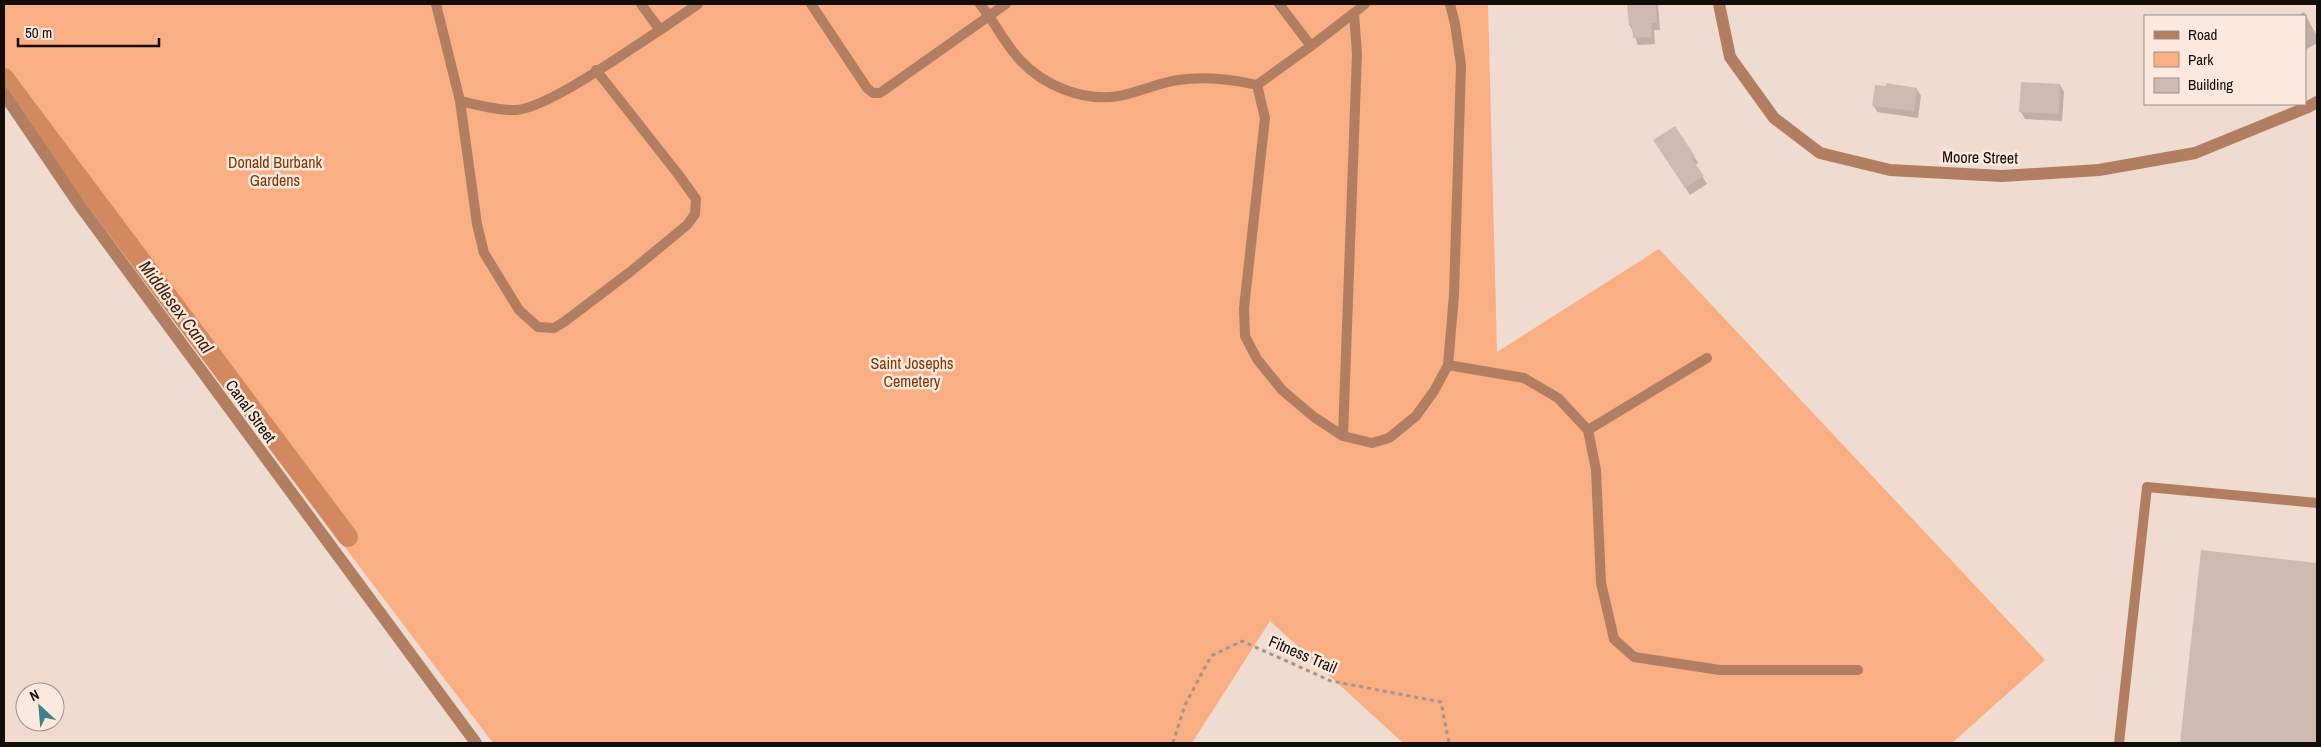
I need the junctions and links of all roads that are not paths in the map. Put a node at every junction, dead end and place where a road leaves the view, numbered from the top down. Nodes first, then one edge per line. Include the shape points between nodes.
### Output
1 (436, 4) edge
2 (642, 4) edge
3 (698, 4) edge
4 (811, 4) edge
5 (980, 4) edge
6 (1006, 4) edge
7 (1279, 4) edge
8 (1365, 4) edge
9 (1450, 4) edge
10 (1719, 4) edge
11 (1354, 13) junction
12 (989, 16) junction
13 (660, 30) junction
14 (1311, 46) junction
15 (596, 70) junction
16 (1258, 85) junction
17 (4, 94) edge
18 (460, 102) junction
19 (2317, 102) edge
20 (1708, 358) dead end
21 (1448, 365) junction
22 (1588, 430) junction
23 (1344, 436) junction
24 (2317, 503) edge
25 (1858, 670) dead end
26 (476, 743) edge
27 (2119, 743) edge

1 - 18 lane
2 - 13 lane
3 - 13 lane
4 - 12 lane via 873,93 880,93
5 - 12 lane
6 - 12 lane
7 - 14 lane
8 - 11 lane
9 - 21 lane via 1462,64 1454,295
10 - 19 street, Moore Street via 1730,57 1774,118 1820,153 1890,170 2002,176 2099,170 2195,153
11 - 14 lane
11 - 23 lane via 1357,54
12 - 16 lane via 1020,59 1038,76 1072,93 1099,99 1178,80 1204,78 1232,79
13 - 15 lane
14 - 16 lane
15 - 18 lane via 531,108 515,110
15 - 18 lane via 696,199 695,214 630,272 554,328 538,327 519,310 484,253
16 - 23 lane via 1265,118 1244,308 1245,336 1257,359 1282,390
17 - 26 street, Canal Street via 78,203
20 - 22 lane
21 - 22 lane via 1524,378 1558,398
21 - 23 lane via 1416,416 1389,438 1372,444
22 - 25 lane via 1596,470 1601,583 1614,639 1634,657 1720,670
24 - 27 lane via 2147,488

